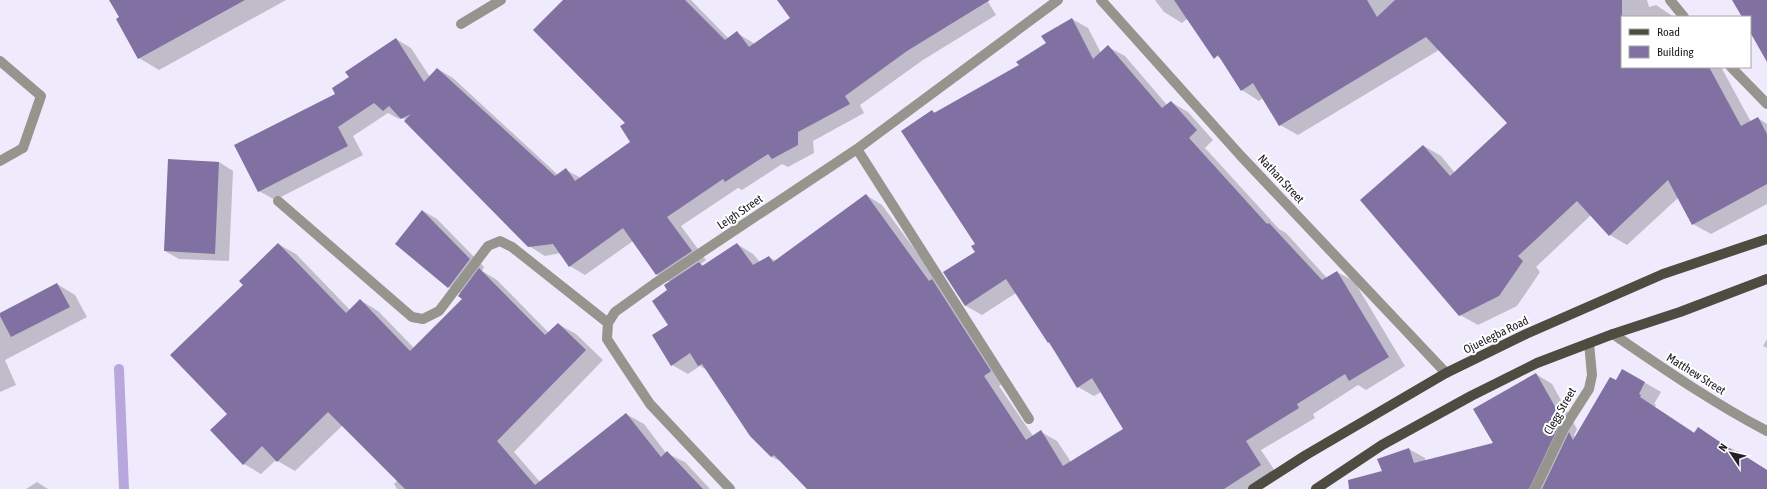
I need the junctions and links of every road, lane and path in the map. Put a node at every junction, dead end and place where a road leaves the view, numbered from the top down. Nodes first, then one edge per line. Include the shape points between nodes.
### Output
1 (501, 0) edge
2 (1058, 0) edge
3 (1101, 0) edge
4 (1670, 0) edge
5 (1683, 16) edge
6 (461, 24) dead end
7 (0, 61) edge
8 (1732, 68) edge
9 (1767, 104) edge
10 (857, 149) junction
11 (0, 161) edge
12 (278, 201) dead end
13 (1767, 239) edge
14 (1767, 279) edge
15 (608, 323) junction
16 (1613, 334) junction
17 (1589, 343) junction
18 (1446, 374) junction
19 (1029, 419) dead end
20 (1767, 432) edge
21 (729, 489) edge
22 (1253, 489) edge
23 (1316, 489) edge
24 (1535, 489) edge

1 - 6 street
2 - 10 street, Leigh Street
3 - 18 street, Nathan Street via 1240,154
4 - 5 street
7 - 11 street via 41,96 23,148
8 - 9 street
10 - 15 street, Leigh Street via 654,284 615,312
10 - 19 street
12 - 15 street via 412,317 423,319 439,312 488,246 500,241 512,247
13 - 18 main road, Ojuelegba Road via 1663,274 1526,334
14 - 16 main road
15 - 21 street via 607,339 650,404
16 - 17 main road
16 - 20 street, Matthew Street via 1684,382
17 - 23 main road via 1538,363 1471,396 1382,445
17 - 24 street, Clegg Street via 1592,374 1589,389 1564,428
18 - 22 main road, Ojuelegba Road via 1306,455

